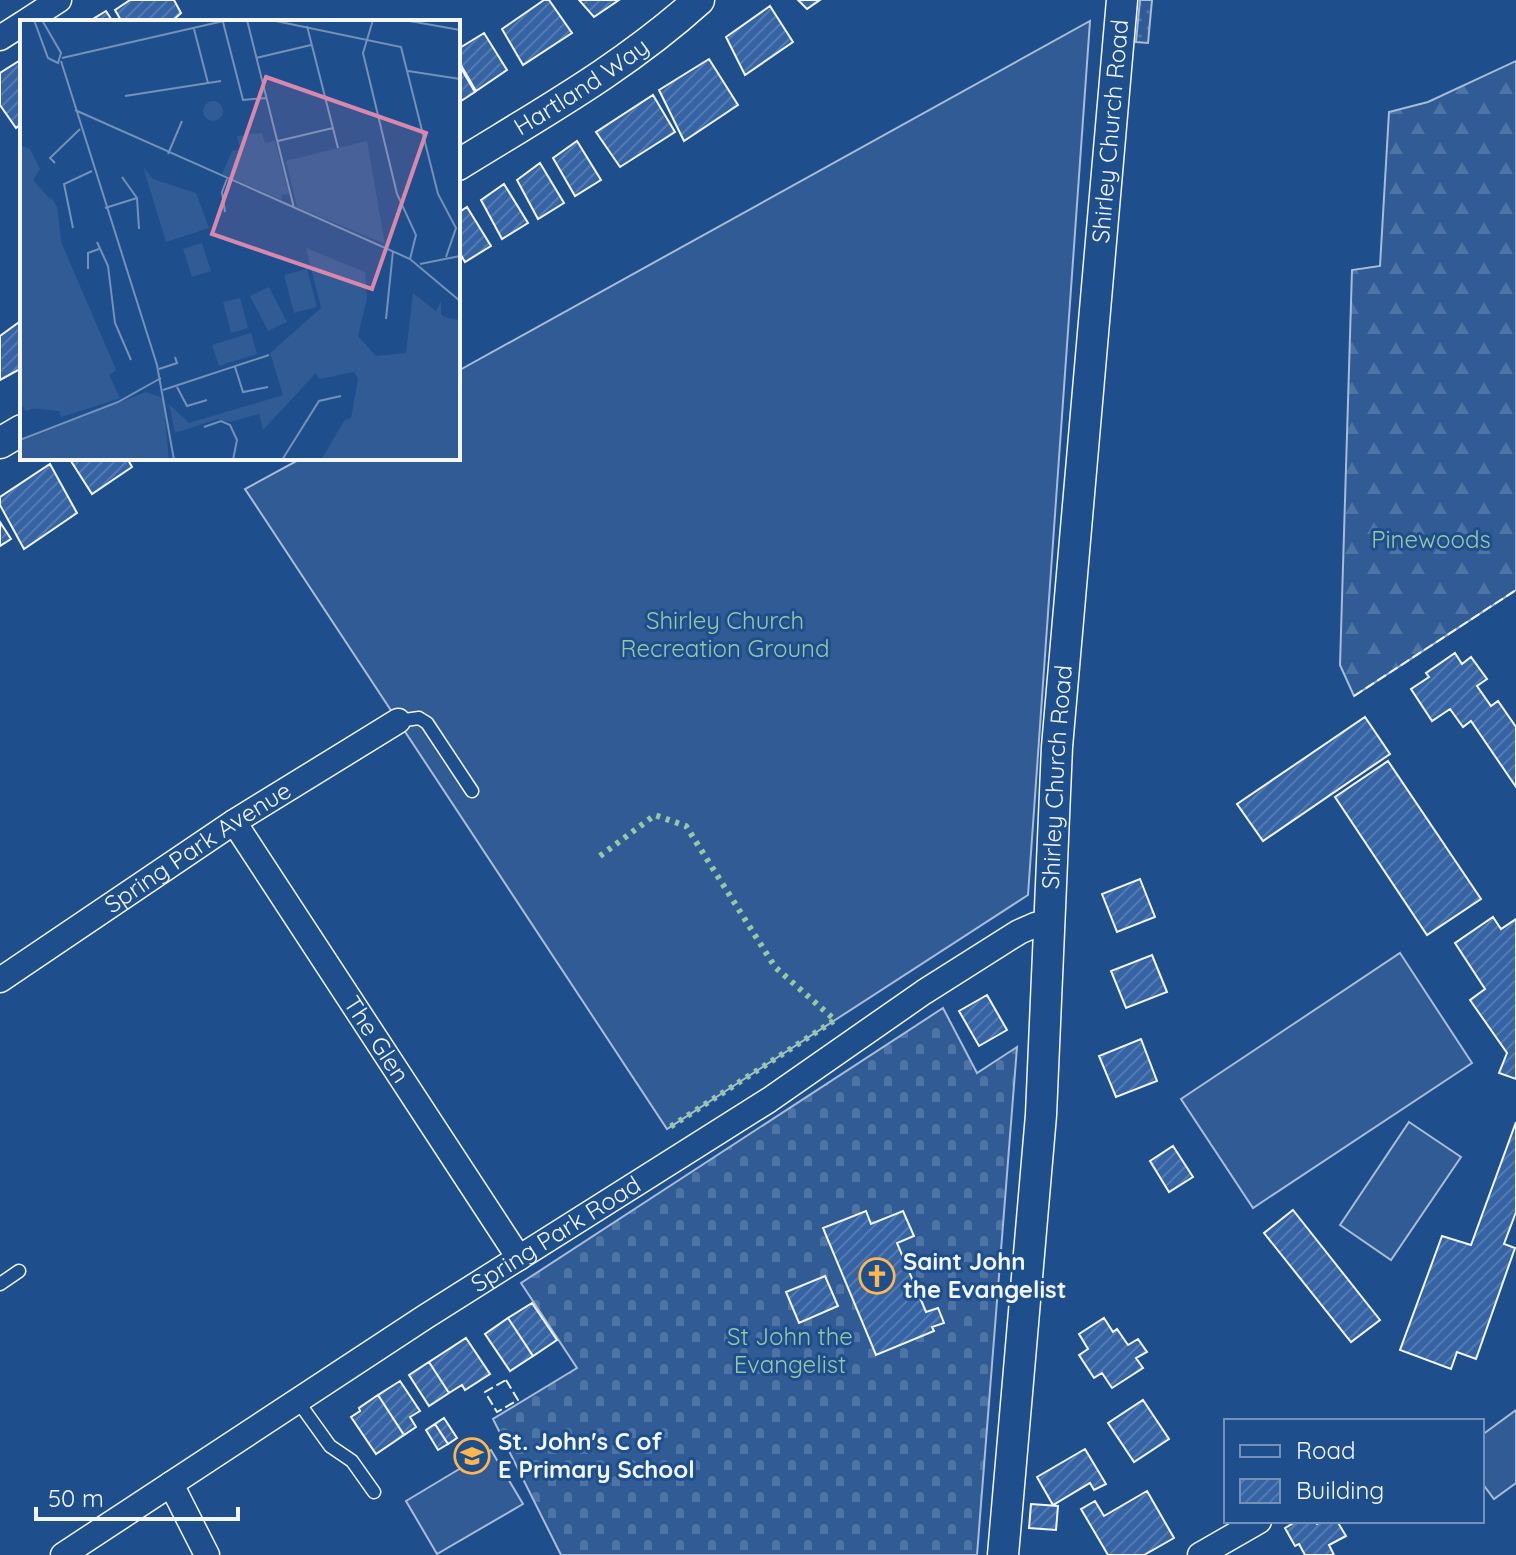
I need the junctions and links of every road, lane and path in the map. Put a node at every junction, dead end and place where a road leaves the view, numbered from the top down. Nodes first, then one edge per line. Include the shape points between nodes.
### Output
1 (59, 0) edge
2 (699, 0) edge
3 (1122, 0) edge
4 (28, 20) edge
5 (20, 25) edge
6 (0, 38) edge
7 (460, 164) edge
8 (20, 431) edge
9 (0, 443) edge
10 (398, 721) joint
11 (472, 791) dead end
12 (234, 822) junction
13 (1050, 922) junction
14 (0, 980) edge
15 (519, 1258) junction
16 (19, 1271) dead end
17 (0, 1284) edge
18 (297, 1400) junction
19 (171, 1484) junction
20 (374, 1492) dead end
21 (1256, 1523) edge
22 (63, 1555) edge
23 (207, 1555) edge
24 (1003, 1555) edge
25 (1200, 1555) edge

1 - 4 street
2 - 7 street, Hartland Way via 615,68
3 - 13 street, Shirley Church Road via 1057,747
5 - 6 street
8 - 9 street
10 - 11 lane via 419,718 427,723
10 - 12 street, Spring Park Avenue
12 - 14 street, Spring Park Avenue
12 - 15 street, The Glen
13 - 15 street, Spring Park Road via 1019,932 936,984 769,1100
13 - 24 street, Shirley Church Road via 1041,1115
15 - 18 street, Spring Park Road
16 - 17 lane
18 - 19 street, Spring Park Road
18 - 20 lane via 330,1446 352,1461
19 - 22 street, Spring Park Road
19 - 23 street
21 - 25 street

